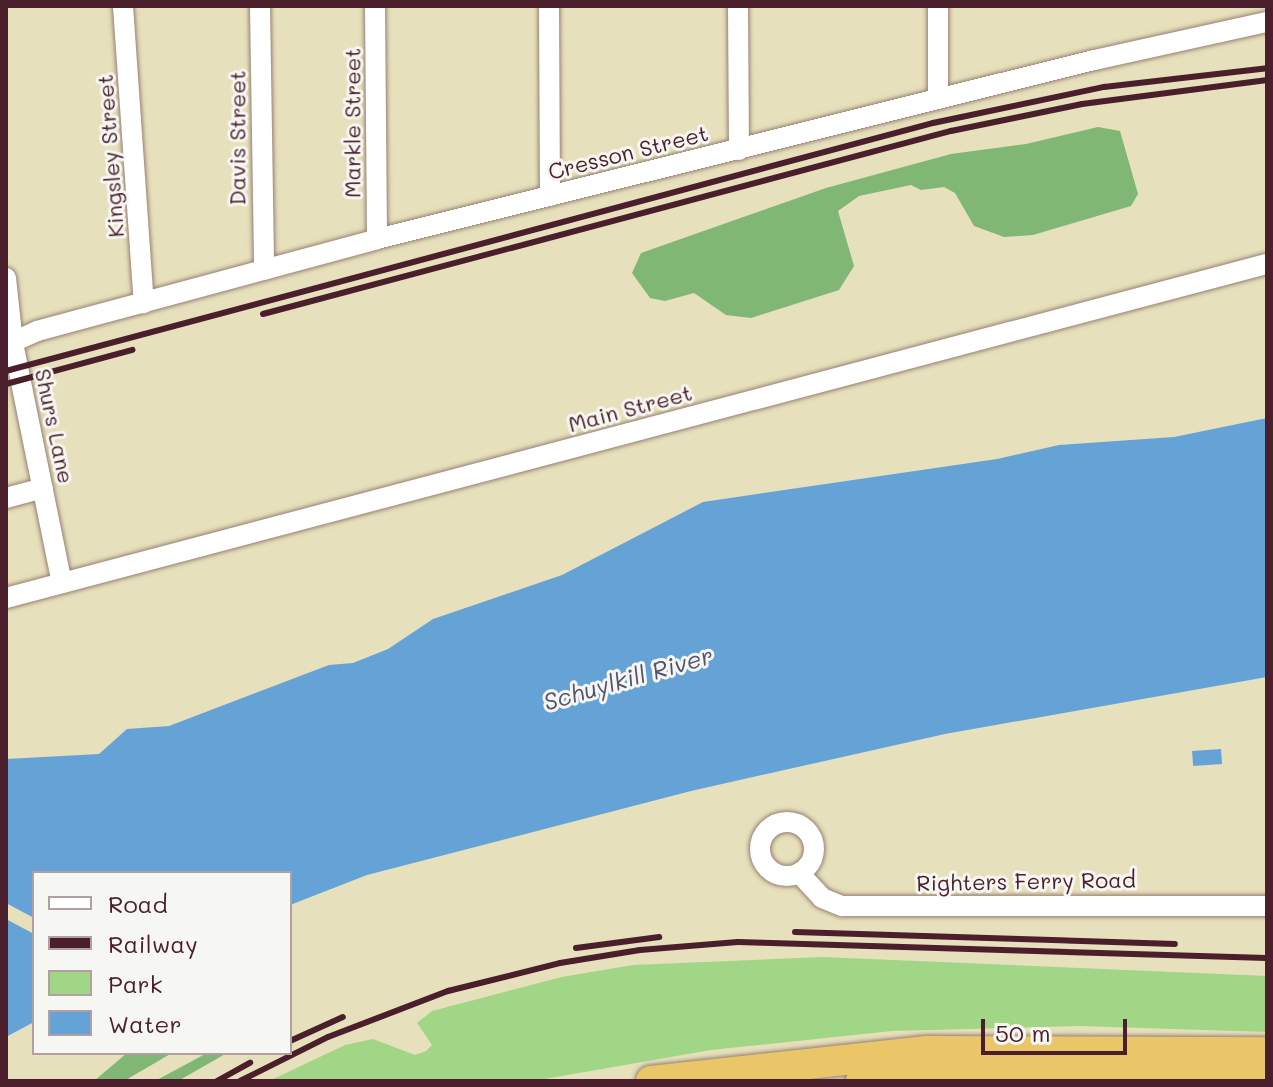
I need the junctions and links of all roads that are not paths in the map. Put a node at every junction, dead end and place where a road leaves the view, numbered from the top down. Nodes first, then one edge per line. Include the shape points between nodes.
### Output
1 (123, 6) edge
2 (260, 6) edge
3 (375, 6) edge
4 (549, 6) edge
5 (738, 6) edge
6 (938, 6) edge
7 (1265, 17) edge
8 (938, 99) junction
9 (739, 150) junction
10 (550, 196) junction
11 (377, 239) junction
12 (1267, 264) edge
13 (264, 270) junction
14 (6, 278) edge
15 (144, 303) junction
16 (10, 344) edge
17 (43, 488) junction
18 (6, 498) edge
19 (62, 583) junction
20 (6, 598) edge
21 (799, 873) dead end
22 (1267, 906) edge
23 (1267, 1052) edge
24 (1267, 1077) edge
25 (651, 1081) edge
26 (861, 1081) edge

1 - 15 street, Kingsley Street
2 - 13 street, Davis Street
3 - 11 street, Markle Street
4 - 10 street
5 - 9 street
6 - 8 street
7 - 8 street, Cresson Street
8 - 9 street, Cresson Street
9 - 10 street, Cresson Street
10 - 11 street, Cresson Street
11 - 13 street, Cresson Street
12 - 19 street, Main Street
13 - 15 street, Cresson Street
14 - 16 street, Shurs Lane
15 - 16 street, Cresson Street
16 - 17 street, Shurs Lane
17 - 18 street
17 - 19 street, Shurs Lane
19 - 20 street, Main Street
21 - 22 street, Righters Ferry Road via 822,898 842,906
23 - 25 highway via 927,1051
24 - 26 highway via 1053,1073

